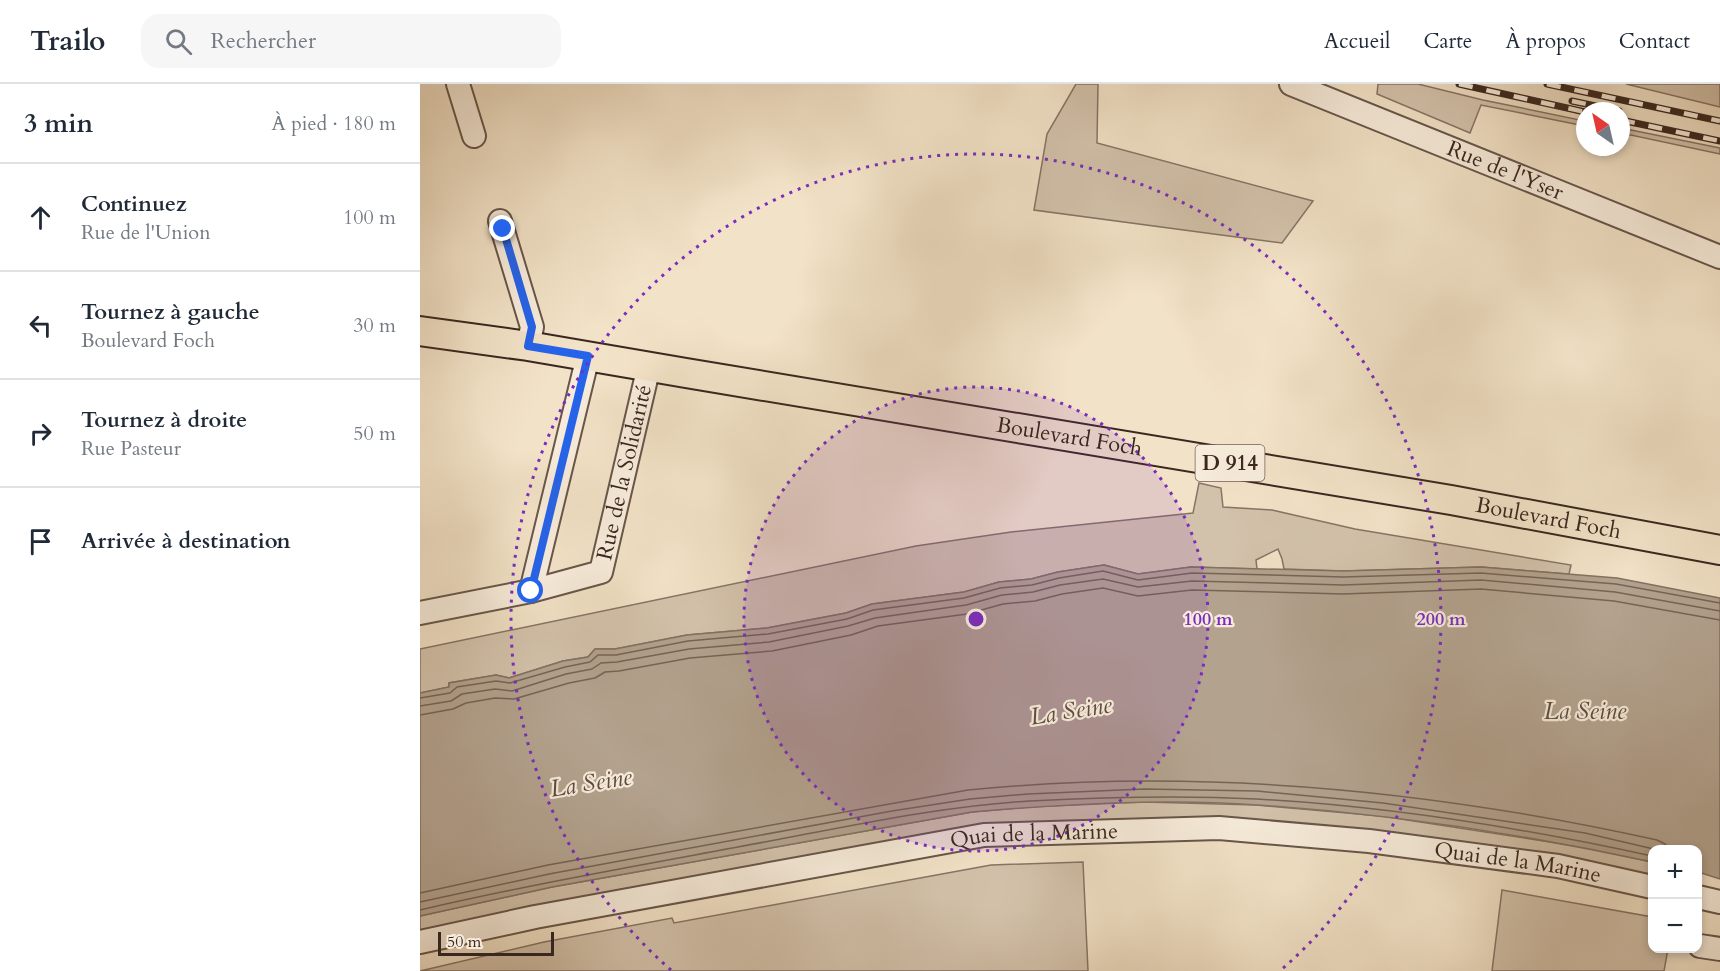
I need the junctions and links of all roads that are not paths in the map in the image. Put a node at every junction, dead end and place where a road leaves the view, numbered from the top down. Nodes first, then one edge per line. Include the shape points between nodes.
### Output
1 (458, 84) edge
2 (1291, 84) edge
3 (474, 136) dead end
4 (500, 220) dead end
5 (1720, 257) edge
6 (420, 331) edge
7 (528, 346) junction
8 (588, 356) junction
9 (649, 366) junction
10 (1720, 550) edge
11 (531, 591) junction
12 (420, 613) edge
13 (1648, 886) edge
14 (1702, 898) edge
15 (1720, 902) edge
16 (420, 942) edge

1 - 3 street
2 - 5 street, Rue de l'Yser
4 - 7 street via 532,327
6 - 7 main road, Boulevard Foch / D 914
7 - 8 main road, Boulevard Foch / D 914
8 - 9 main road, Boulevard Foch / D 914
8 - 11 street
9 - 10 main road, Boulevard Foch / D 914 via 1451,500
9 - 11 street, Rue de la Solidarité via 601,572
11 - 12 street, Rue de la Solidarité
13 - 16 street, Quai de la Marine via 1558,866 1369,841 1219,828 1041,832 984,835 868,855
14 - 15 street

